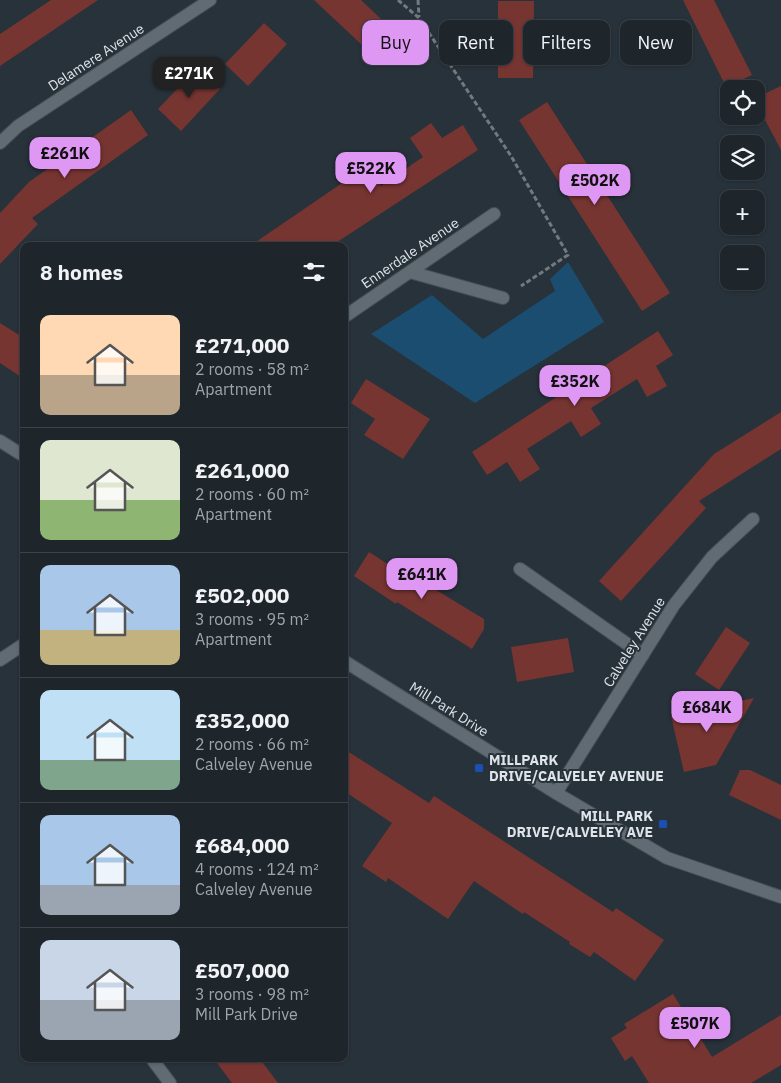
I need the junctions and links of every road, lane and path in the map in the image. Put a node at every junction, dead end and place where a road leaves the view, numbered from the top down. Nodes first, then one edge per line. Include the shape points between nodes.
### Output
1 (210, 0) edge
2 (398, 0) edge
3 (418, 0) edge
4 (419, 18) junction
5 (0, 143) edge
6 (494, 214) dead end
7 (410, 272) junction
8 (503, 298) joint
9 (348, 314) edge
10 (0, 441) edge
11 (20, 454) edge
12 (753, 519) dead end
13 (520, 569) dead end
14 (20, 647) edge
15 (643, 655) junction
16 (0, 660) edge
17 (348, 663) edge
18 (556, 793) junction
19 (781, 897) edge
20 (154, 1062) edge
21 (170, 1083) edge

1 - 5 street, Delamere Avenue via 18,126
2 - 4 path
3 - 4 path
4 - 8 path via 511,156 568,255
6 - 7 street, Ennerdale Avenue
7 - 8 street
7 - 9 street, Ennerdale Avenue
10 - 11 street
12 - 15 street, Calveley Avenue via 712,557 674,605
13 - 15 street
14 - 16 street
15 - 18 street, Calveley Avenue
17 - 18 street, Mill Park Drive
18 - 19 street, Mill Park Drive via 667,858
20 - 21 street

